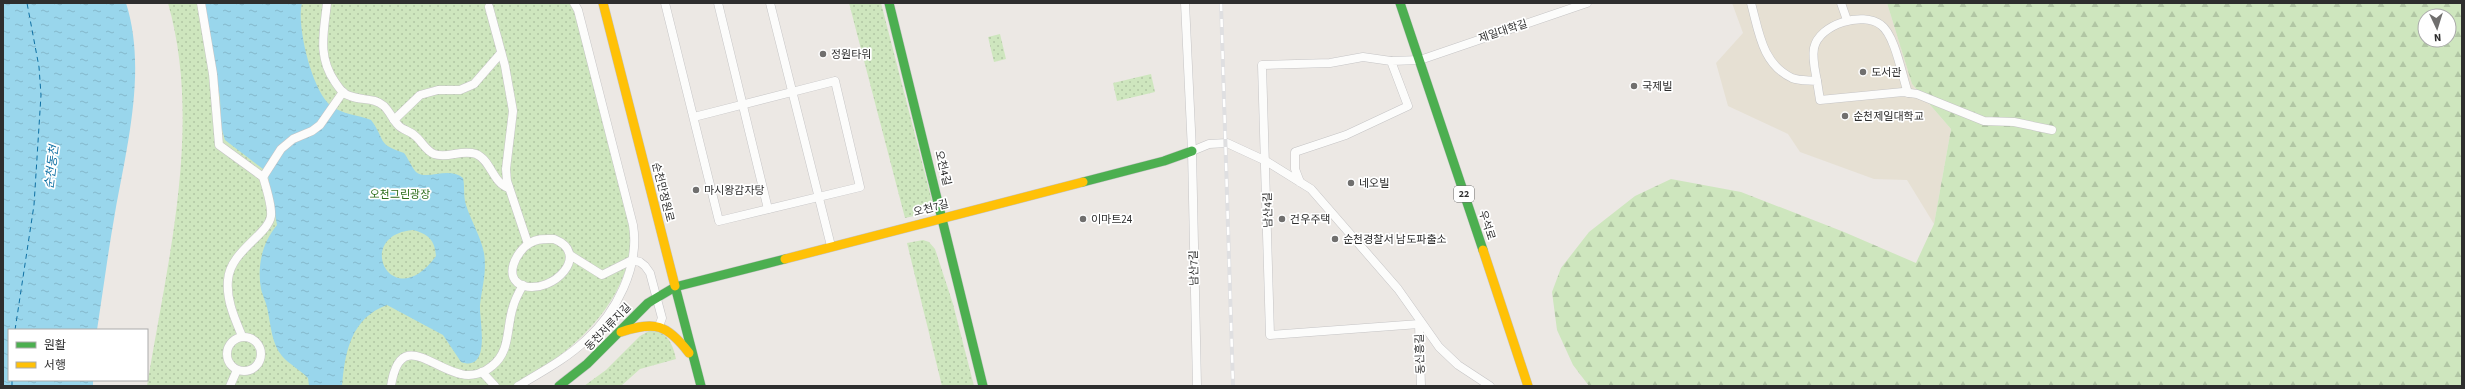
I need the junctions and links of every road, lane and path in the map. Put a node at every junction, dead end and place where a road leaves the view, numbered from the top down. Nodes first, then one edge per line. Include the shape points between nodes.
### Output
1 (201, 3) edge
2 (327, 3) edge
3 (574, 3) edge
4 (603, 3) edge
5 (665, 3) edge
6 (718, 3) edge
7 (770, 3) edge
8 (889, 3) edge
9 (1185, 3) edge
10 (1400, 3) edge
11 (1587, 3) edge
12 (1751, 3) edge
13 (1841, 3) edge
14 (489, 7) dead end
15 (1847, 20) junction
16 (501, 53) junction
17 (1420, 60) junction
18 (1391, 61) junction
19 (1817, 81) junction
20 (343, 92) junction
21 (1908, 92) junction
22 (792, 93) junction
23 (742, 105) junction
24 (694, 117) junction
25 (394, 120) junction
26 (2052, 130) dead end
27 (1192, 151) junction
28 (1266, 161) junction
29 (262, 177) junction
30 (1300, 182) junction
31 (509, 188) junction
32 (818, 197) junction
33 (768, 209) junction
34 (943, 217) junction
35 (528, 244) junction
36 (831, 246) junction
37 (570, 255) junction
38 (632, 260) junction
39 (522, 285) junction
40 (675, 287) junction
41 (657, 296) junction
42 (1420, 323) junction
43 (659, 326) junction
44 (621, 332) junction
45 (242, 336) junction
46 (693, 359) junction
47 (238, 370) junction
48 (482, 372) junction
49 (230, 386) edge
50 (391, 386) edge
51 (495, 386) edge
52 (518, 386) edge
53 (559, 386) edge
54 (701, 386) edge
55 (983, 386) edge
56 (1197, 386) edge
57 (1421, 386) edge
58 (1490, 386) edge
59 (1528, 386) edge

1 - 29 street via 213,74 219,145
2 - 20 street via 322,35 323,55 329,72
3 - 38 street via 578,10 633,225
4 - 40 main road, 순천만정원로
5 - 24 street
6 - 23 street
7 - 22 street
8 - 34 main road, 오천4길
9 - 27 street, 남산7길
10 - 17 main road, 우석로 / 22
11 - 17 street, 제일대학길
12 - 19 street via 1766,56 1773,65 1793,78
13 - 15 street
14 - 16 street
15 - 19 street via 1826,32 1814,47
15 - 21 street via 1872,20 1889,33
16 - 25 street via 474,84 460,90 438,90 420,95
16 - 31 street via 513,111 506,169
17 - 18 street, 제일대학길
17 - 59 main road, 우석로 / 22
18 - 28 street, 남산4길 via 1363,56 1330,63 1262,65
18 - 30 street via 1408,106 1346,136 1295,152 1295,169
19 - 21 street via 1820,100
20 - 25 street via 377,102 386,108
20 - 29 street via 320,125 293,139 281,149
21 - 26 street via 1984,121 2014,122
22 - 23 street
22 - 32 street
22 - 32 street via 835,82 860,186
23 - 24 street
23 - 33 street
24 - 33 street via 719,221
25 - 31 street via 435,154 446,156 468,152 478,155 502,184
27 - 28 street via 1209,144 1227,143
27 - 34 main road, 오천7길 via 1164,161
27 - 56 street, 남산7길
28 - 30 street
28 - 42 street, 남산4길 via 1270,336
29 - 45 street via 271,217 233,263 228,280 228,297
30 - 42 street via 1327,205 1398,288
31 - 35 street
32 - 33 street
32 - 36 street
34 - 36 main road, 오천7길
34 - 55 main road, 오천4길
35 - 37 street via 540,239 554,239 566,245
35 - 39 street via 516,255 512,268 514,276
36 - 40 main road, 오천7길
37 - 38 street via 602,275
37 - 39 street via 567,267 556,280 537,286
38 - 41 street via 640,262 650,273
38 - 52 street via 618,298 596,330 566,356
39 - 48 street via 513,307 503,352 494,365
40 - 41 main road, 동천저류지길
40 - 46 main road, 순천만정원로
41 - 43 street via 662,318
41 - 44 main road, 동천저류지길 via 640,310
42 - 57 street, 동신흥길
42 - 58 street via 1448,356
43 - 44 main road via 640,326
43 - 46 main road via 673,332
44 - 53 main road, 동천저류지길
45 - 47 street via 232,341 227,351 229,362
45 - 47 street via 254,339 262,353 254,368 249,371
46 - 54 main road, 순천만정원로
47 - 49 street
48 - 50 street via 461,374 427,358 413,355 399,361
48 - 51 street

